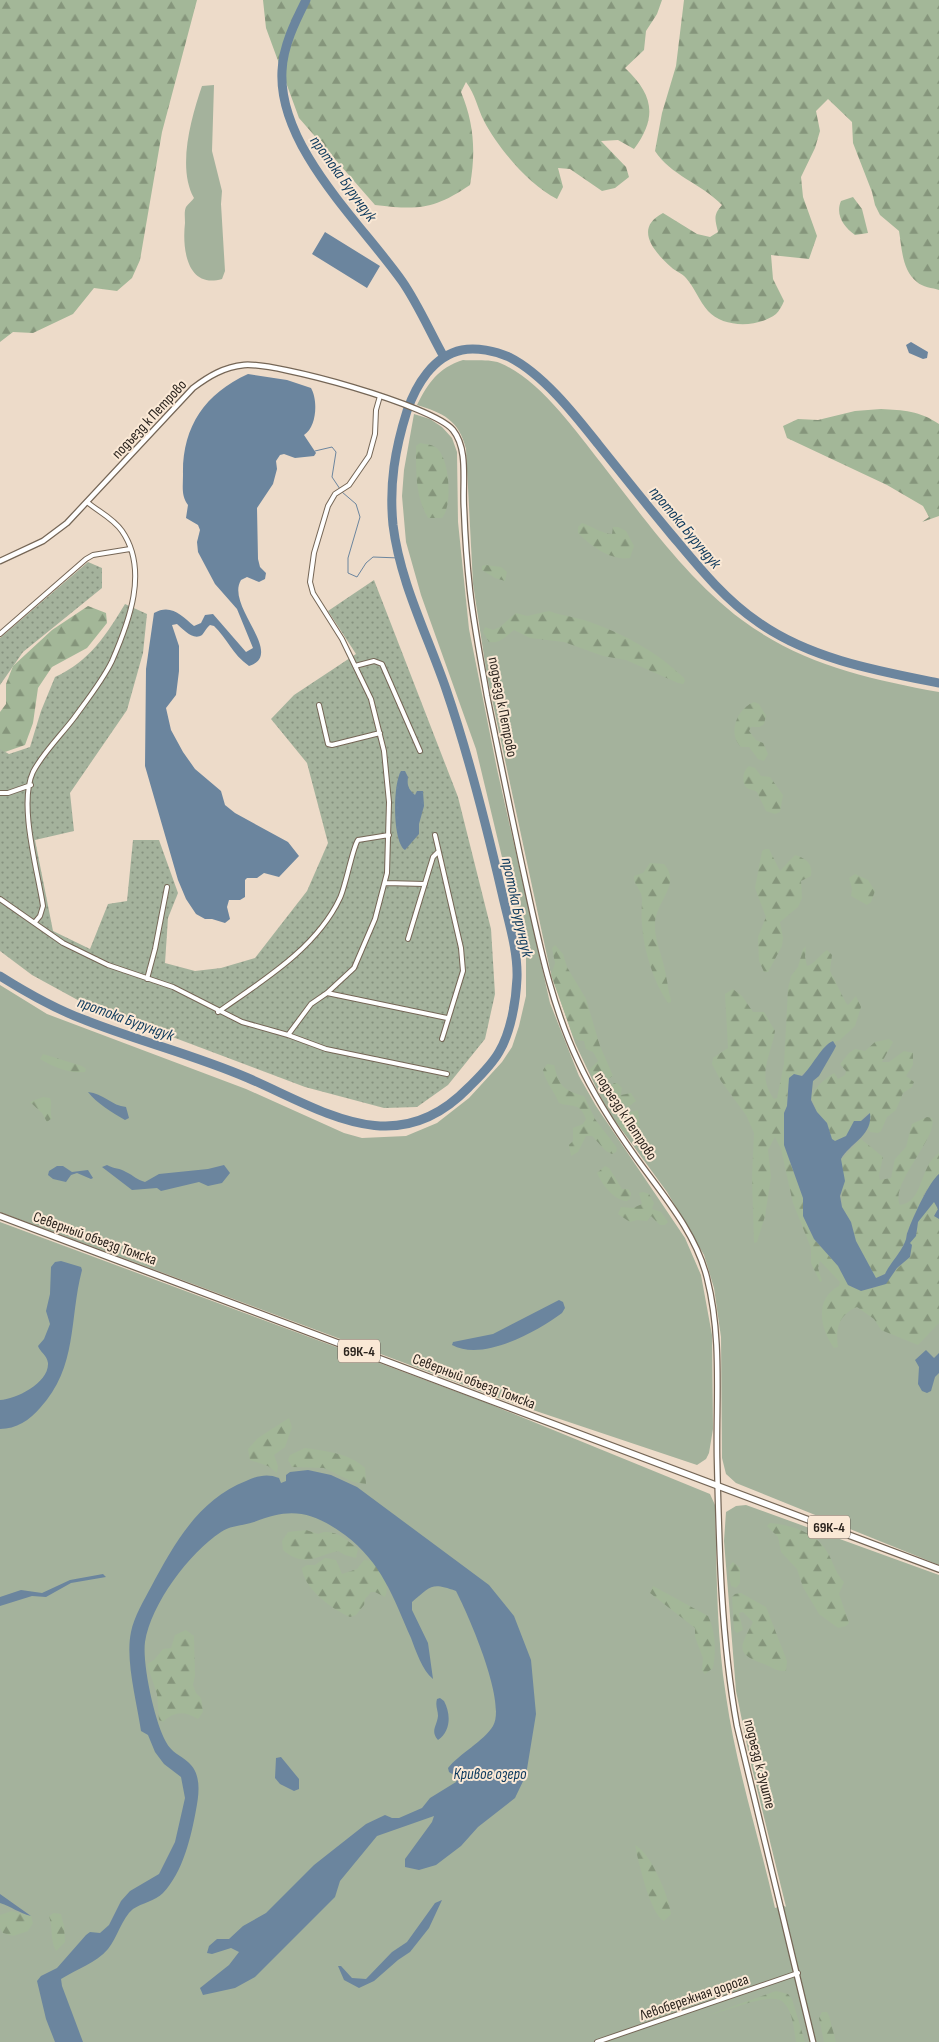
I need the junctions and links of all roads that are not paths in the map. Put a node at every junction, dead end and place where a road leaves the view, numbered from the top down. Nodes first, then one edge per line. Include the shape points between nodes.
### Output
1 (380, 396) junction
2 (87, 502) junction
3 (130, 549) junction
4 (0, 560) edge
5 (0, 634) edge
6 (355, 666) junction
7 (318, 705) dead end
8 (380, 733) junction
9 (420, 751) dead end
10 (31, 785) junction
11 (0, 793) edge
12 (389, 835) junction
13 (435, 835) dead end
14 (438, 852) junction
15 (385, 883) junction
16 (425, 884) junction
17 (167, 887) dead end
18 (0, 899) edge
19 (35, 922) junction
20 (408, 939) dead end
21 (147, 979) junction
22 (327, 993) junction
23 (218, 1012) junction
24 (447, 1018) junction
25 (288, 1035) junction
26 (442, 1039) dead end
27 (447, 1074) dead end
28 (0, 1216) edge
29 (718, 1486) junction
30 (939, 1570) edge
31 (798, 1973) junction
32 (597, 2042) edge
33 (814, 2042) edge

1 - 2 street, подъезд к Петрово via 280,367 259,364 226,368 193,388
1 - 6 street via 369,456 349,485 335,494 328,506 314,552 310,582 313,593
1 - 29 street, подъезд к Петрово via 428,413 449,425 460,444 474,626 551,992 596,1098 688,1233 706,1275 716,1333
2 - 3 street via 113,520 123,532
2 - 4 street, подъезд к Петрово via 43,541
3 - 5 street via 86,559
3 - 10 street via 135,595 112,662 33,772
6 - 8 street via 371,699
6 - 9 street via 374,661 382,664
7 - 8 street via 328,744
8 - 12 street
10 - 11 street
10 - 19 street via 28,798 31,840 43,906
12 - 15 street
12 - 23 street via 358,840 339,899 319,930 299,952
13 - 14 street
14 - 16 street via 433,857
14 - 24 street via 461,948 463,971
15 - 16 street
15 - 22 street via 375,919 354,968
16 - 20 street
17 - 21 street
18 - 19 street
19 - 21 street via 63,943
21 - 23 street via 173,987
22 - 24 street
22 - 25 street via 311,1004
23 - 25 street
24 - 26 street
25 - 27 street via 351,1056
28 - 29 main road, Северный объезд Томска / 69К-4
29 - 30 main road, Северный объезд Томска / 69К-4
29 - 31 street, подъезд к Эуште via 730,1685 737,1726
31 - 32 street, Левобережная дорога
31 - 33 street, подъезд к Эуште

